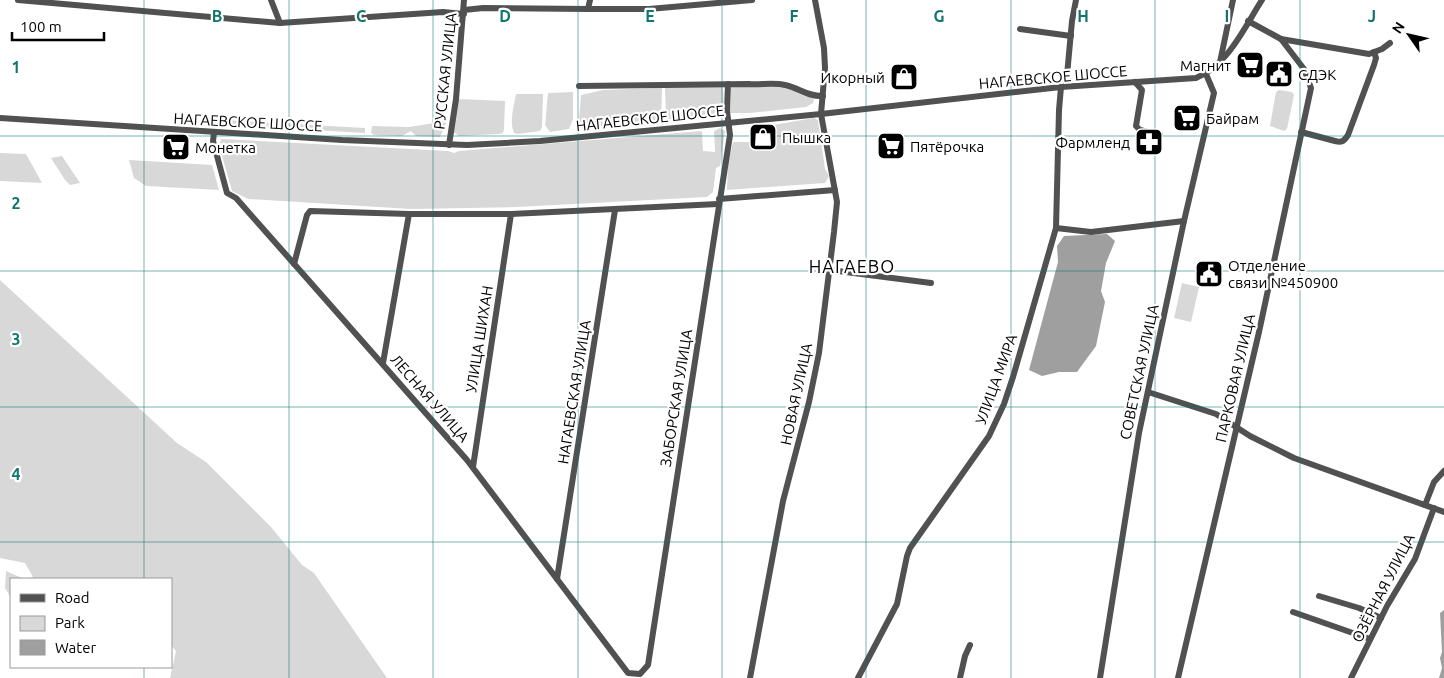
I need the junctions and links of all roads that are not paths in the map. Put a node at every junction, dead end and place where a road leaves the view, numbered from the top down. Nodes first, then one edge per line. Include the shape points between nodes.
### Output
1 (18, 0) edge
2 (271, 0) edge
3 (464, 0) edge
4 (590, 0) edge
5 (752, 0) edge
6 (815, 0) edge
7 (1076, 0) edge
8 (1233, 0) edge
9 (1262, 0) edge
10 (588, 9) junction
11 (464, 12) junction
12 (1248, 21) junction
13 (280, 23) junction
14 (1020, 29) dead end
15 (1071, 36) junction
16 (1281, 39) junction
17 (1390, 43) dead end
18 (1374, 52) junction
19 (1220, 62) junction
20 (1206, 74) junction
21 (1135, 82) junction
22 (728, 84) junction
23 (579, 86) dead end
24 (1064, 87) junction
25 (823, 96) junction
26 (821, 114) junction
27 (0, 118) edge
28 (728, 123) junction
29 (1301, 132) junction
30 (214, 133) junction
31 (1160, 135) dead end
32 (449, 145) junction
33 (835, 190) junction
34 (719, 201) junction
35 (615, 210) junction
36 (409, 214) junction
37 (511, 214) junction
38 (1184, 222) junction
39 (1056, 228) junction
40 (294, 264) junction
41 (830, 270) junction
42 (931, 283) dead end
43 (383, 363) junction
44 (1148, 392) junction
45 (1236, 427) junction
46 (473, 467) junction
47 (1444, 471) edge
48 (1425, 505) junction
49 (1434, 508) junction
50 (1444, 512) edge
51 (557, 578) junction
52 (1319, 596) dead end
53 (1293, 612) dead end
54 (1381, 618) junction
55 (1370, 640) junction
56 (970, 645) dead end
57 (640, 674) joint
58 (750, 678) edge
59 (858, 678) edge
60 (960, 678) edge
61 (1100, 678) edge
62 (1178, 678) edge
63 (1351, 678) edge

1 - 13 street
2 - 13 street
3 - 11 street, РУССКАЯ УЛИЦА
4 - 10 street
5 - 10 street via 649,9
6 - 25 street, НОВАЯ УЛИЦА via 824,48
7 - 15 street, УЛИЦА МИРА
8 - 19 street
9 - 12 street, НАГАЕВСКОЕ ШОССЕ
10 - 11 street via 482,8
11 - 13 street
11 - 32 street, РУССКАЯ УЛИЦА
12 - 16 street, ПАРКОВАЯ УЛИЦА
12 - 19 street, НАГАЕВСКОЕ ШОССЕ
14 - 15 street
15 - 24 street, УЛИЦА МИРА
16 - 18 street via 1369,54
16 - 29 street, ПАРКОВАЯ УЛИЦА via 1304,69 1311,88
17 - 18 street
18 - 29 street via 1374,65 1344,141 1334,142
19 - 20 street, НАГАЕВСКОЕ ШОССЕ
20 - 21 street, НАГАЕВСКОЕ ШОССЕ via 1196,78
20 - 38 street, СОВЕТСКАЯ УЛИЦА via 1214,93
21 - 24 street, НАГАЕВСКОЕ ШОССЕ
21 - 31 street via 1142,90 1136,126
22 - 23 street
22 - 25 street via 784,85 813,97
22 - 28 street, ЗАБОРСКАЯ УЛИЦА
24 - 26 street, НАГАЕВСКОЕ ШОССЕ
24 - 39 street, УЛИЦА МИРА via 1059,110
25 - 26 street, НОВАЯ УЛИЦА
26 - 28 street, НАГАЕВСКОЕ ШОССЕ
26 - 33 street, НОВАЯ УЛИЦА
27 - 30 street, НАГАЕВСКОЕ ШОССЕ
28 - 32 street, НАГАЕВСКОЕ ШОССЕ via 540,141
28 - 34 street, ЗАБОРСКАЯ УЛИЦА via 730,134
29 - 45 street, ПАРКОВАЯ УЛИЦА
30 - 32 street, НАГАЕВСКОЕ ШОССЕ
30 - 40 street, ЛЕСНАЯ УЛИЦА via 227,192 236,198
33 - 34 street
33 - 41 street, НОВАЯ УЛИЦА via 837,202
34 - 35 street
34 - 57 street, ЗАБОРСКАЯ УЛИЦА via 648,665
35 - 37 street
35 - 51 street, НАГАЕВСКАЯ УЛИЦА
36 - 37 street
36 - 40 street via 310,211
36 - 43 street
37 - 46 street, УЛИЦА ШИХАН
38 - 39 street via 1091,232
38 - 44 street, СОВЕТСКАЯ УЛИЦА
39 - 59 street, УЛИЦА МИРА via 1001,410 989,436 910,548 897,604
40 - 43 street, ЛЕСНАЯ УЛИЦА
41 - 42 street
41 - 58 street, НОВАЯ УЛИЦА via 819,353 783,501
43 - 46 street, ЛЕСНАЯ УЛИЦА
44 - 45 street via 1216,414
44 - 61 street, СОВЕТСКАЯ УЛИЦА via 1131,474
45 - 48 street via 1294,458
45 - 62 street, ПАРКОВАЯ УЛИЦА
46 - 51 street, ЛЕСНАЯ УЛИЦА
47 - 48 street via 1434,482
48 - 49 street
49 - 50 street
49 - 54 street, ОЗЁРНАЯ УЛИЦА via 1415,559
51 - 57 street, ЛЕСНАЯ УЛИЦА via 628,673
52 - 54 street
53 - 55 street
54 - 55 street, ОЗЁРНАЯ УЛИЦА
55 - 63 street, ОЗЁРНАЯ УЛИЦА
56 - 60 street

